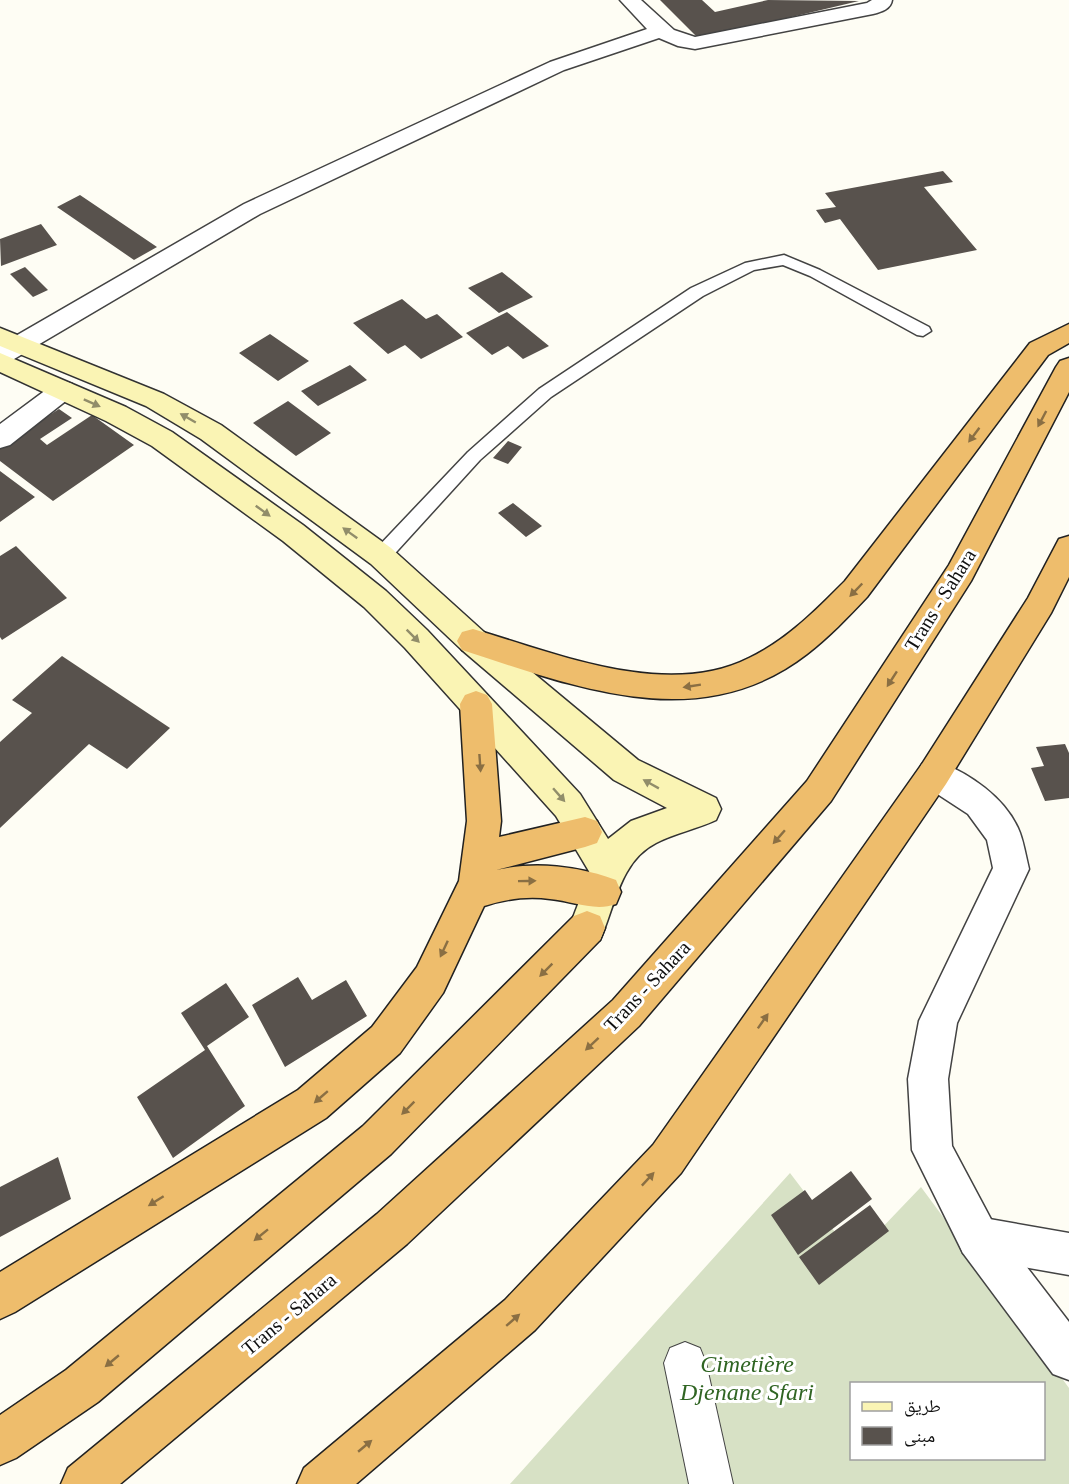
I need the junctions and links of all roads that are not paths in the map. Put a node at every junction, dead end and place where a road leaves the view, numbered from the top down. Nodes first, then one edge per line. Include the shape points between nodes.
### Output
1 (630, 0) edge
2 (882, 0) edge
3 (661, 31) junction
4 (923, 331) dead end
5 (1069, 332) edge
6 (8, 345) edge
7 (0, 362) edge
8 (1069, 367) edge
9 (63, 390) junction
10 (0, 438) edge
11 (1069, 547) edge
12 (381, 556) junction
13 (473, 641) junction
14 (476, 704) junction
15 (934, 774) junction
16 (585, 832) junction
17 (480, 858) junction
18 (605, 882) junction
19 (470, 894) junction
20 (587, 928) joint
21 (978, 1238) junction
22 (1069, 1254) edge
23 (0, 1297) edge
24 (1069, 1358) edge
25 (685, 1363) dead end
26 (0, 1442) edge
27 (84, 1484) edge
28 (320, 1484) edge
29 (711, 1484) edge

1 - 3 street
2 - 3 street via 873,8 695,43 684,43
3 - 6 street via 557,66 252,209
4 - 12 lane via 784,260 750,266 697,292 545,393 474,456
5 -> 13 highway via 1039,349 860,587 812,633 771,662 716,682 650,688 597,680
12 -> 6 main road via 190,419 155,400
7 - 9 main road
8 -> 27 highway, Trans - Sahara via 960,573 819,791 626,1013 392,1229
9 - 10 street
9 -> 14 main road via 162,439 293,533 375,598
11 - 15 highway via 1040,605
12 - 13 main road
18 -> 13 main road via 619,850 631,838 704,809 626,770
14 -> 16 main road via 561,796
14 -> 17 highway via 484,821
15 - 21 street via 980,803 1003,834 1011,869 938,1021 928,1079 932,1150
28 -> 15 highway via 520,1315 666,1159
16 - 17 highway
16 - 18 main road
17 - 19 highway via 477,882
19 -> 18 highway via 509,881
18 - 20 main road
19 -> 23 highway via 430,980 386,1040 312,1104
20 -> 26 highway via 377,1140 82,1386
21 - 22 street
21 - 24 street
25 - 29 street

